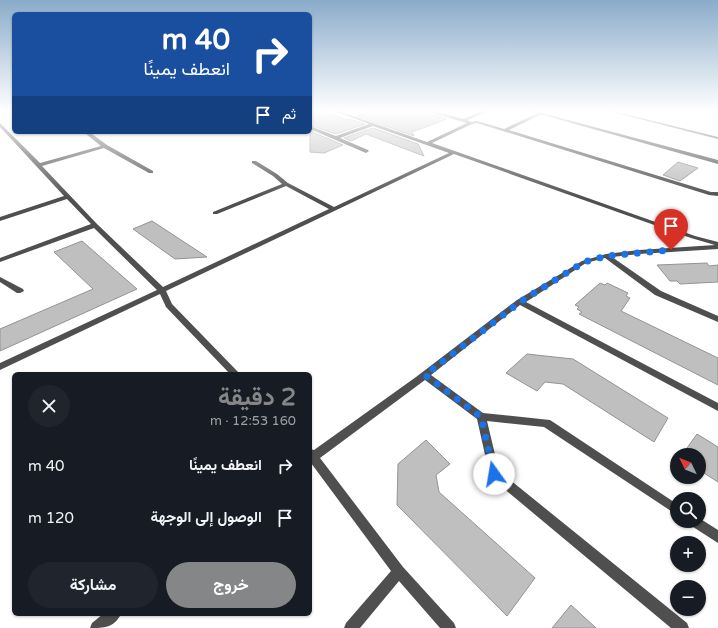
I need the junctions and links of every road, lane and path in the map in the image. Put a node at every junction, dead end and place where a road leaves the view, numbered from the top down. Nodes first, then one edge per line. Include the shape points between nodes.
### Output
1 (18, 140) edge
2 (97, 140) edge
3 (341, 140) edge
4 (420, 140) edge
5 (434, 140) edge
6 (539, 140) edge
7 (639, 140) edge
8 (428, 143) junction
9 (105, 146) junction
10 (366, 151) dead end
11 (453, 152) junction
12 (254, 162) dead end
13 (718, 162) edge
14 (39, 165) junction
15 (151, 172) dead end
16 (286, 184) junction
17 (718, 194) edge
18 (69, 196) junction
19 (333, 209) junction
20 (215, 213) dead end
21 (0, 219) edge
22 (95, 225) junction
23 (718, 244) edge
24 (718, 247) edge
25 (606, 256) junction
26 (0, 260) edge
27 (0, 279) edge
28 (162, 290) junction
29 (20, 291) dead end
30 (520, 302) junction
31 (718, 319) edge
32 (0, 367) edge
33 (233, 372) edge
34 (425, 375) junction
35 (718, 407) edge
36 (481, 417) junction
37 (312, 455) edge
38 (312, 457) edge
39 (670, 505) edge
40 (704, 528) edge
41 (718, 537) edge
42 (399, 571) junction
43 (112, 616) edge
44 (97, 628) edge
45 (351, 628) edge
46 (449, 628) edge
47 (682, 628) edge

1 - 14 street
2 - 9 street
3 - 10 street
4 - 8 street
5 - 8 street
6 - 17 street via 711,194
7 - 13 street
8 - 11 street
9 - 14 street
9 - 15 street
11 - 19 street
11 - 23 street
12 - 16 street
14 - 18 street
16 - 19 street
16 - 20 street
18 - 21 street
18 - 22 street
19 - 28 street
22 - 26 street
22 - 28 street
24 - 25 street
25 - 30 street via 584,262
25 - 31 street via 658,293
27 - 29 street
28 - 32 street
28 - 33 street via 169,305
30 - 34 street
30 - 35 street
34 - 36 street
34 - 37 street
36 - 39 street via 546,423
36 - 47 street via 494,474
38 - 42 street
40 - 41 street
42 - 45 street
42 - 46 street
43 - 44 street

